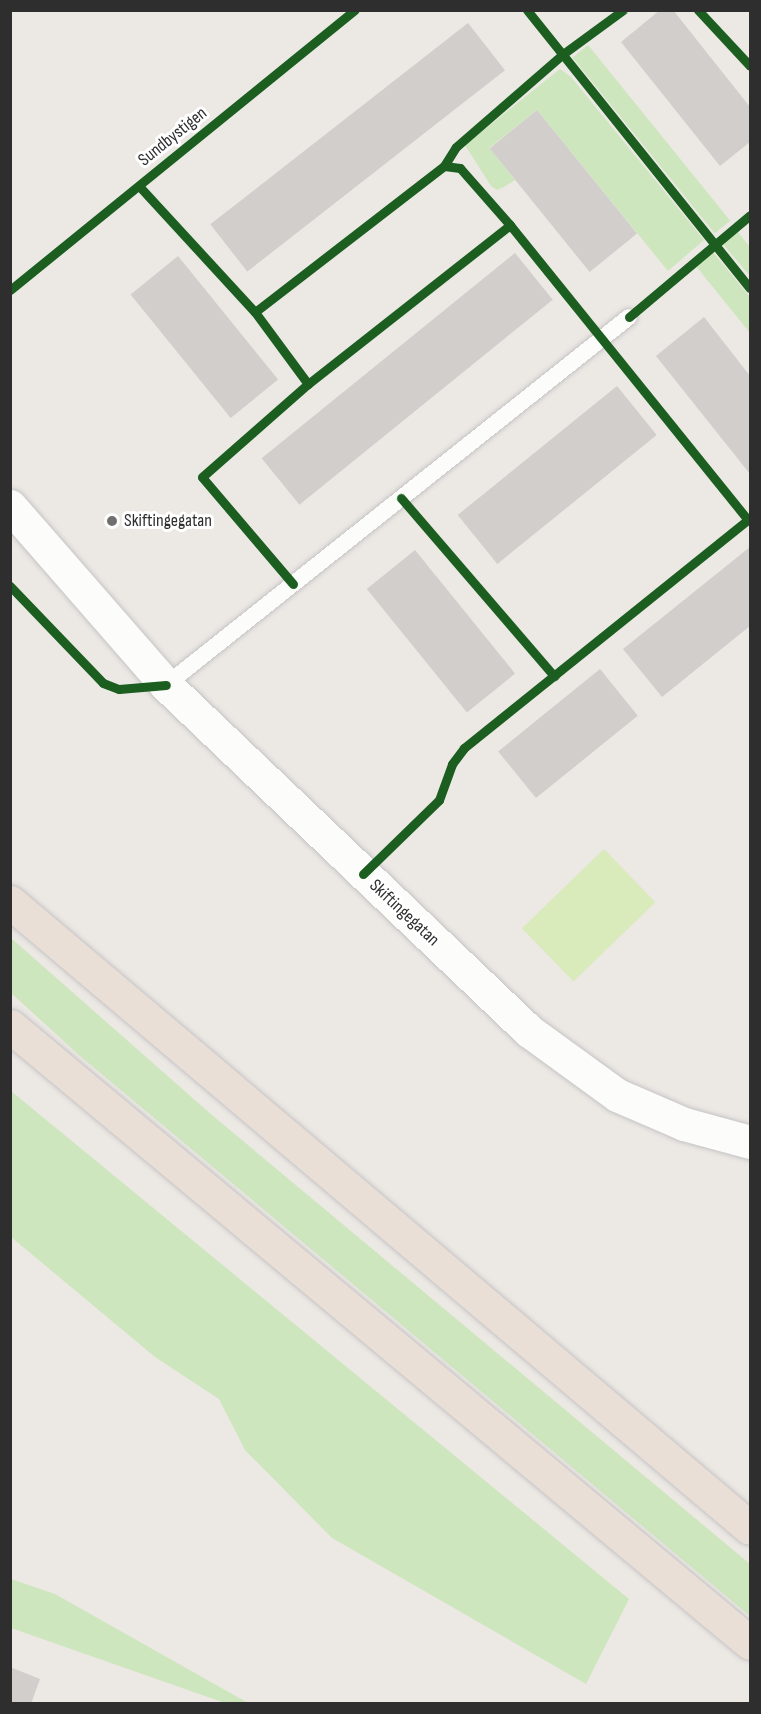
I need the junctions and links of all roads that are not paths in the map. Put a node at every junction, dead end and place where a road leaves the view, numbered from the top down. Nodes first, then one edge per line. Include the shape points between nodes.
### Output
1 (629, 317) dead end
2 (10, 506) edge
3 (166, 685) junction
4 (10, 902) edge
5 (10, 1026) edge
6 (750, 1142) edge
7 (750, 1528) edge
8 (750, 1643) edge

1 - 3 lane
2 - 3 street, Skiftingegatan
3 - 6 street, Skiftingegatan via 564,1060 617,1095 684,1125
4 - 7 highway
5 - 8 highway

